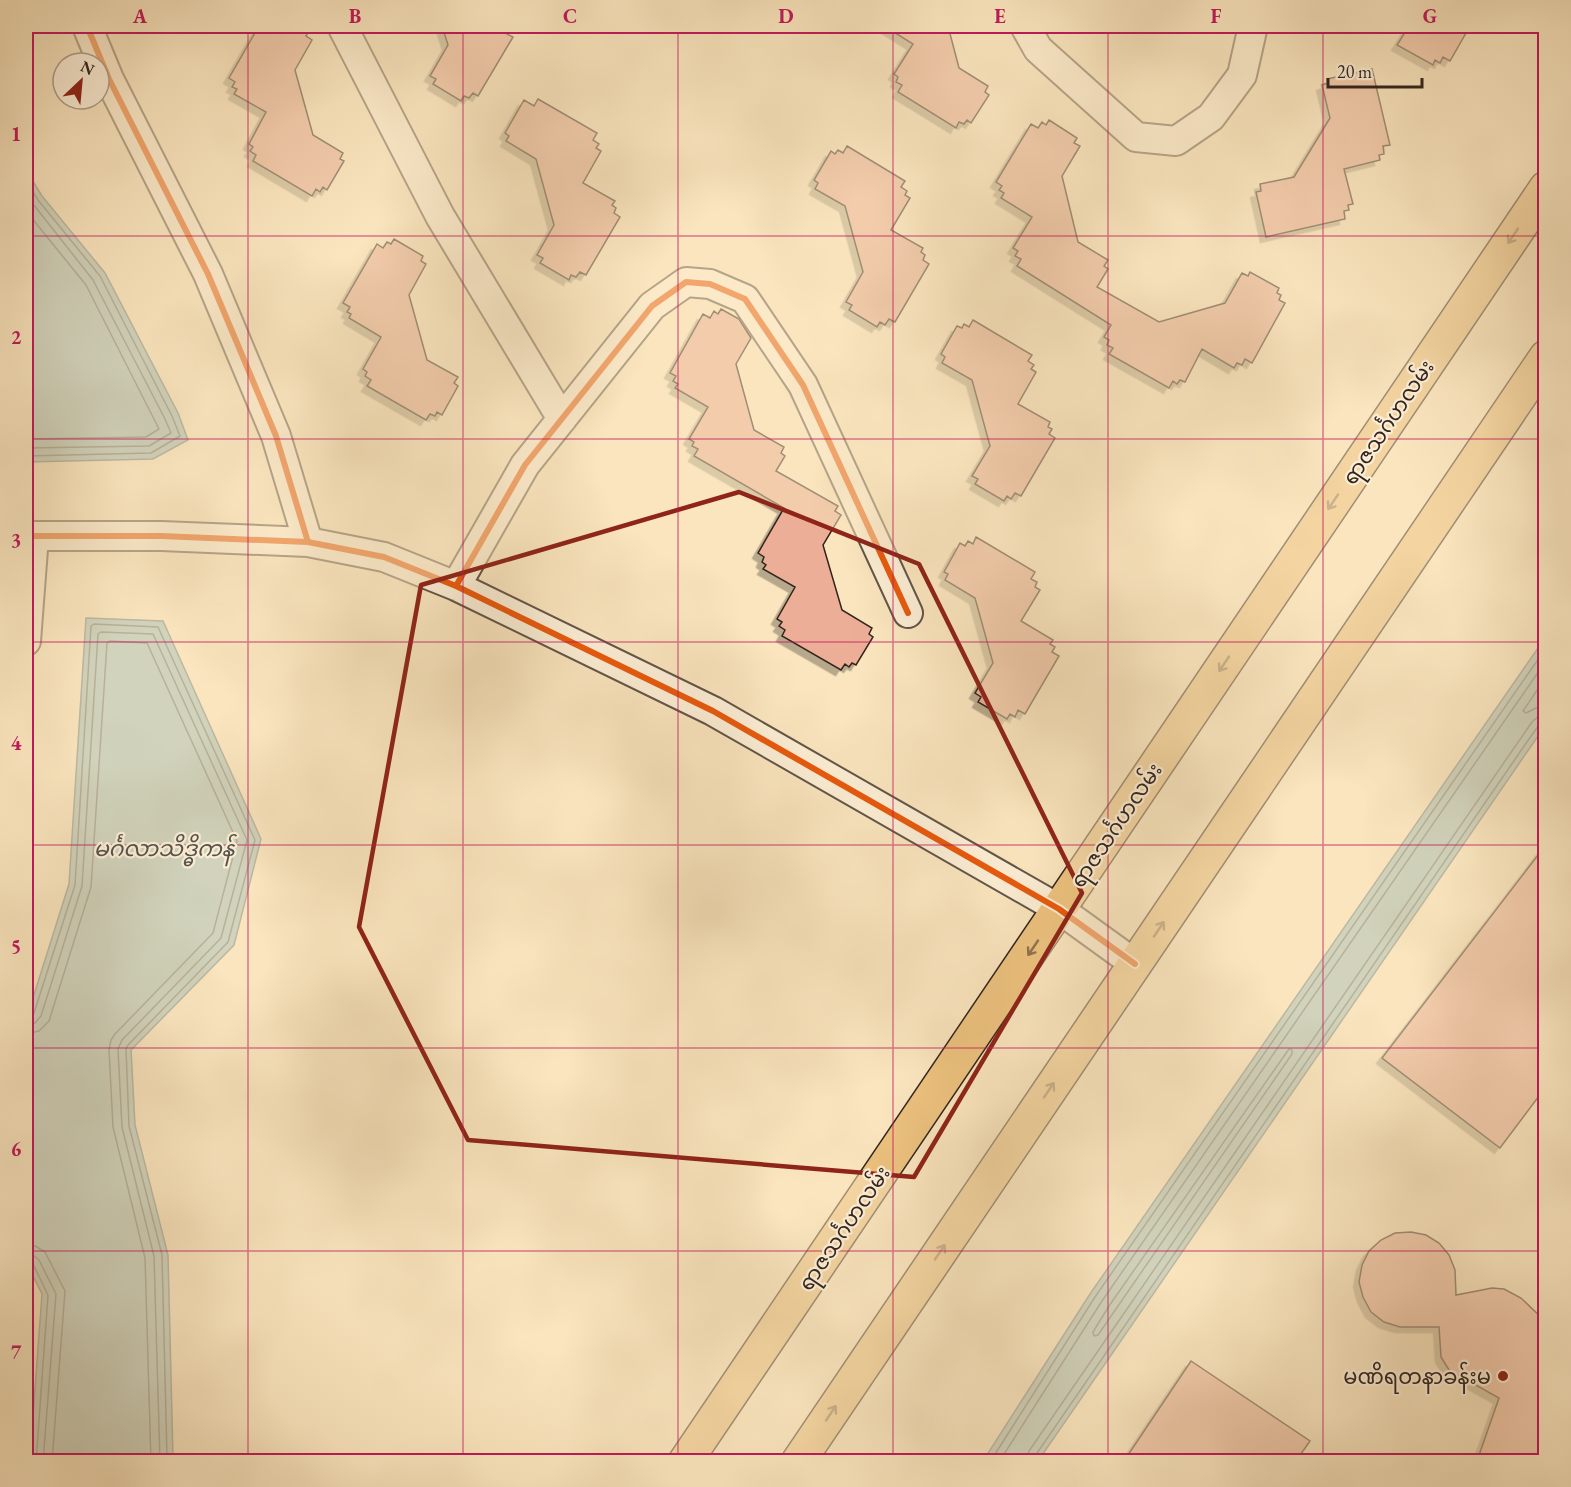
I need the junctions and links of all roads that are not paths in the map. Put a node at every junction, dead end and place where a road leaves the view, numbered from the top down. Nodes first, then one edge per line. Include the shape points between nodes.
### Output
1 (87, 26) edge
2 (342, 26) edge
3 (1025, 26) edge
4 (1253, 26) edge
5 (1545, 188) edge
6 (1545, 357) edge
7 (562, 418) junction
8 (30, 536) edge
9 (308, 542) junction
10 (456, 586) junction
11 (908, 613) dead end
12 (26, 641) edge
13 (1059, 909) junction
14 (1135, 964) junction
15 (685, 1461) edge
16 (798, 1461) edge

1 - 9 street via 109,79 208,274 276,436
2 - 7 street via 440,216
3 - 4 street via 1038,49 1136,137 1176,141 1211,117 1242,75
5 -> 13 main road, ရာဇသင်္ဂဟလမ်း
14 -> 6 main road
7 - 10 street via 525,465
7 - 11 street via 652,306 686,282 710,284 745,299 803,385
8 - 9 street
8 - 12 street
9 - 10 street via 384,557
10 - 13 street via 713,711
13 - 14 street
13 -> 15 main road, ရာဇသင်္ဂဟလမ်း
16 -> 14 main road

